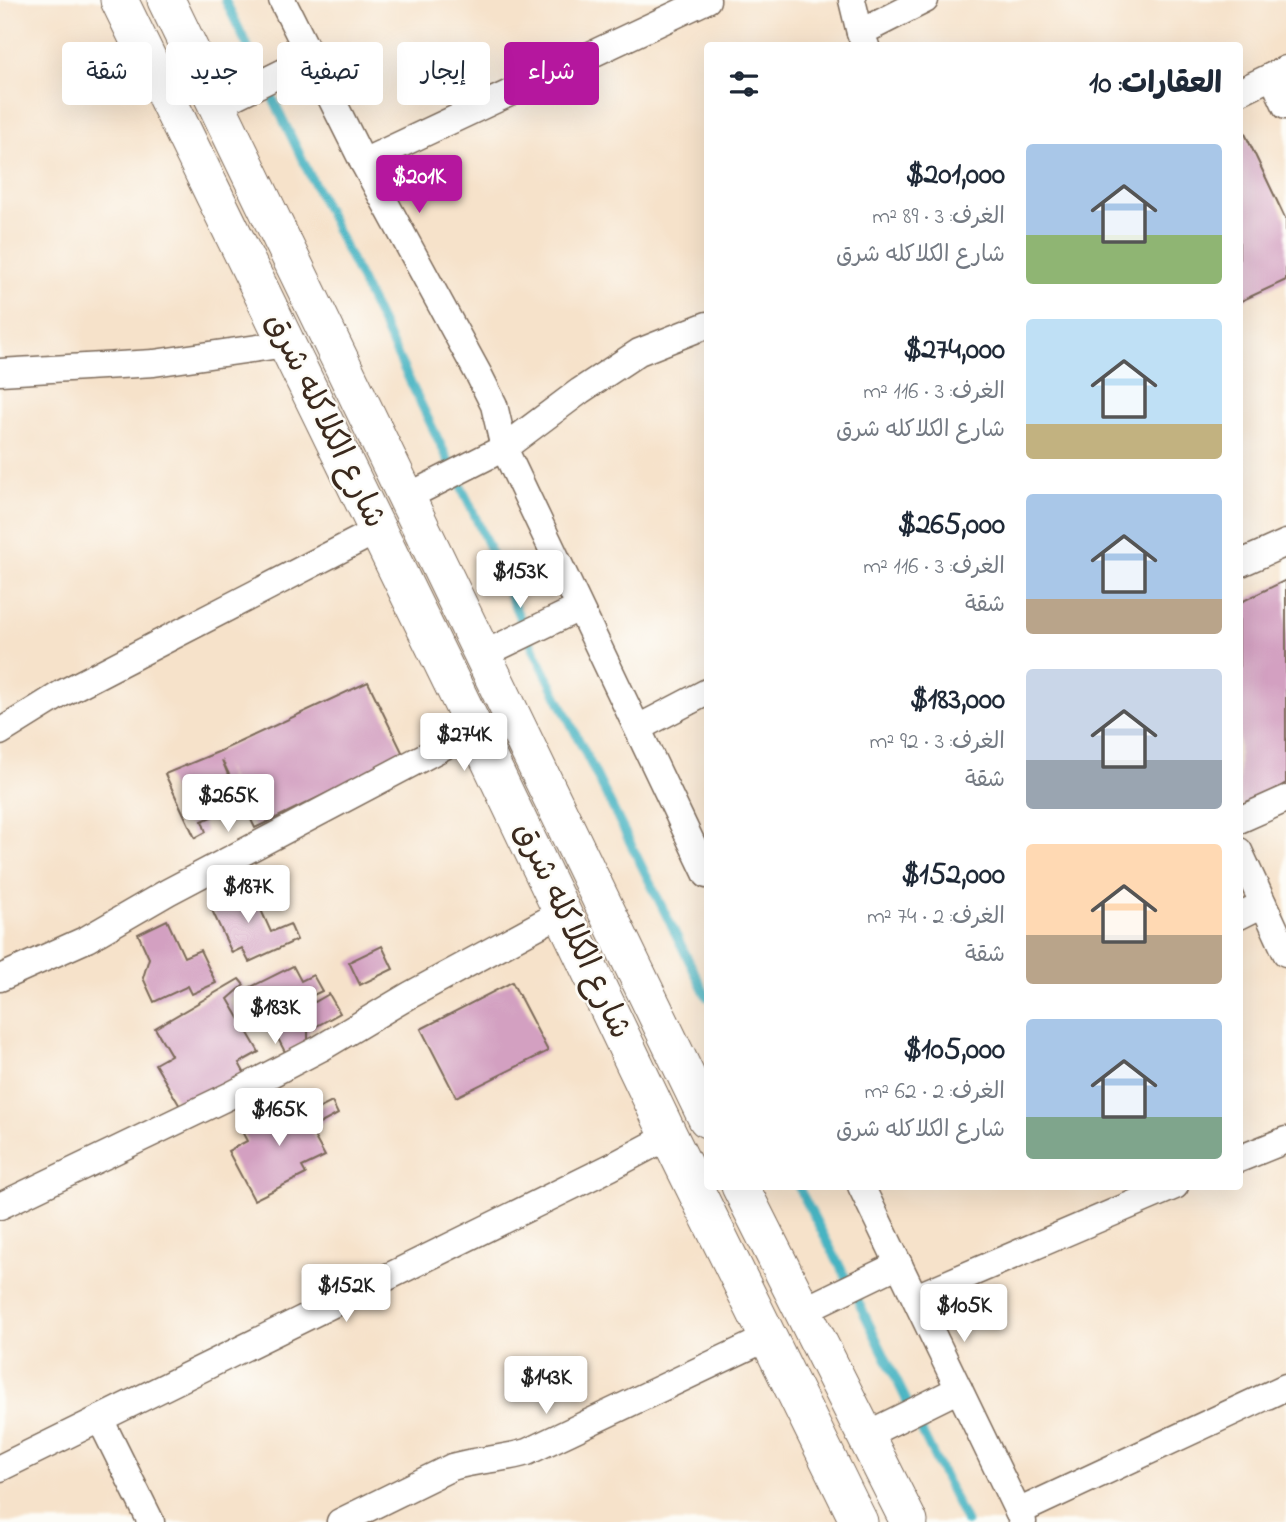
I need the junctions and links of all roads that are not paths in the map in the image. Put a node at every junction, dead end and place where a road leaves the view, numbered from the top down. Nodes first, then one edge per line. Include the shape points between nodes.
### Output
1 (119, 0) edge
2 (166, 0) edge
3 (282, 0) edge
4 (707, 0) edge
5 (852, 0) edge
6 (925, 0) edge
7 (863, 39) edge
8 (186, 42) edge
9 (304, 42) edge
10 (1279, 73) edge
11 (1243, 90) edge
12 (217, 105) edge
13 (335, 105) edge
14 (1286, 106) edge
15 (363, 162) junction
16 (704, 326) edge
17 (286, 344) junction
18 (0, 372) edge
19 (505, 448) junction
20 (405, 498) junction
21 (378, 530) junction
22 (1286, 543) edge
23 (1243, 562) edge
24 (579, 608) junction
25 (482, 655) junction
26 (704, 694) edge
27 (638, 728) junction
28 (475, 730) junction
29 (0, 733) edge
30 (1286, 799) edge
31 (1243, 818) edge
32 (1243, 860) edge
33 (704, 869) edge
34 (1263, 904) junction
35 (563, 912) junction
36 (1243, 914) edge
37 (1286, 953) edge
38 (0, 978) edge
39 (704, 1113) edge
40 (669, 1136) junction
41 (1286, 1140) edge
42 (1243, 1157) edge
43 (742, 1190) edge
44 (864, 1190) edge
45 (1166, 1190) edge
46 (0, 1206) edge
47 (899, 1264) junction
48 (916, 1297) junction
49 (802, 1311) junction
50 (767, 1338) junction
51 (1286, 1387) edge
52 (959, 1389) junction
53 (100, 1419) junction
54 (864, 1436) junction
55 (0, 1468) edge
56 (1021, 1517) edge
57 (151, 1522) edge
58 (340, 1522) edge
59 (859, 1522) edge
60 (909, 1522) edge

1 - 17 street, شارع الكلاكله شرق
2 - 8 street, شارع الكلاكله شرق
3 - 9 street
4 - 15 street
5 - 7 street
6 - 7 street
10 - 11 street
10 - 14 street
12 - 20 street, شارع الكلاكله شرق
13 - 15 street
15 - 19 street via 480,374
16 - 19 street via 639,352
17 - 18 street via 154,363
17 - 21 street, شارع الكلاكله شرق
19 - 20 street
19 - 24 street
20 - 25 street, شارع الكلاكله شرق
21 - 28 street, شارع الكلاكله شرق
21 - 29 street via 61,694
22 - 23 street
24 - 25 street
24 - 27 street
25 - 39 street, شارع الكلاكله شرق
26 - 27 street
27 - 33 street
28 - 35 street, شارع الكلاكله شرق
28 - 38 street via 88,939
30 - 31 street
32 - 34 street
34 - 36 street
34 - 37 street
35 - 40 street, شارع الكلاكله شرق
35 - 46 street via 321,1048
40 - 50 street, شارع الكلاكله شرق
40 - 53 street
41 - 42 street
43 - 49 street
44 - 47 street
45 - 48 street
47 - 48 street
47 - 49 street
48 - 52 street
49 - 54 street
50 - 58 street via 527,1452 452,1467
50 - 59 street, شارع الكلاكله شرق
51 - 56 street
52 - 54 street
52 - 56 street
53 - 55 street
53 - 57 street
54 - 60 street

